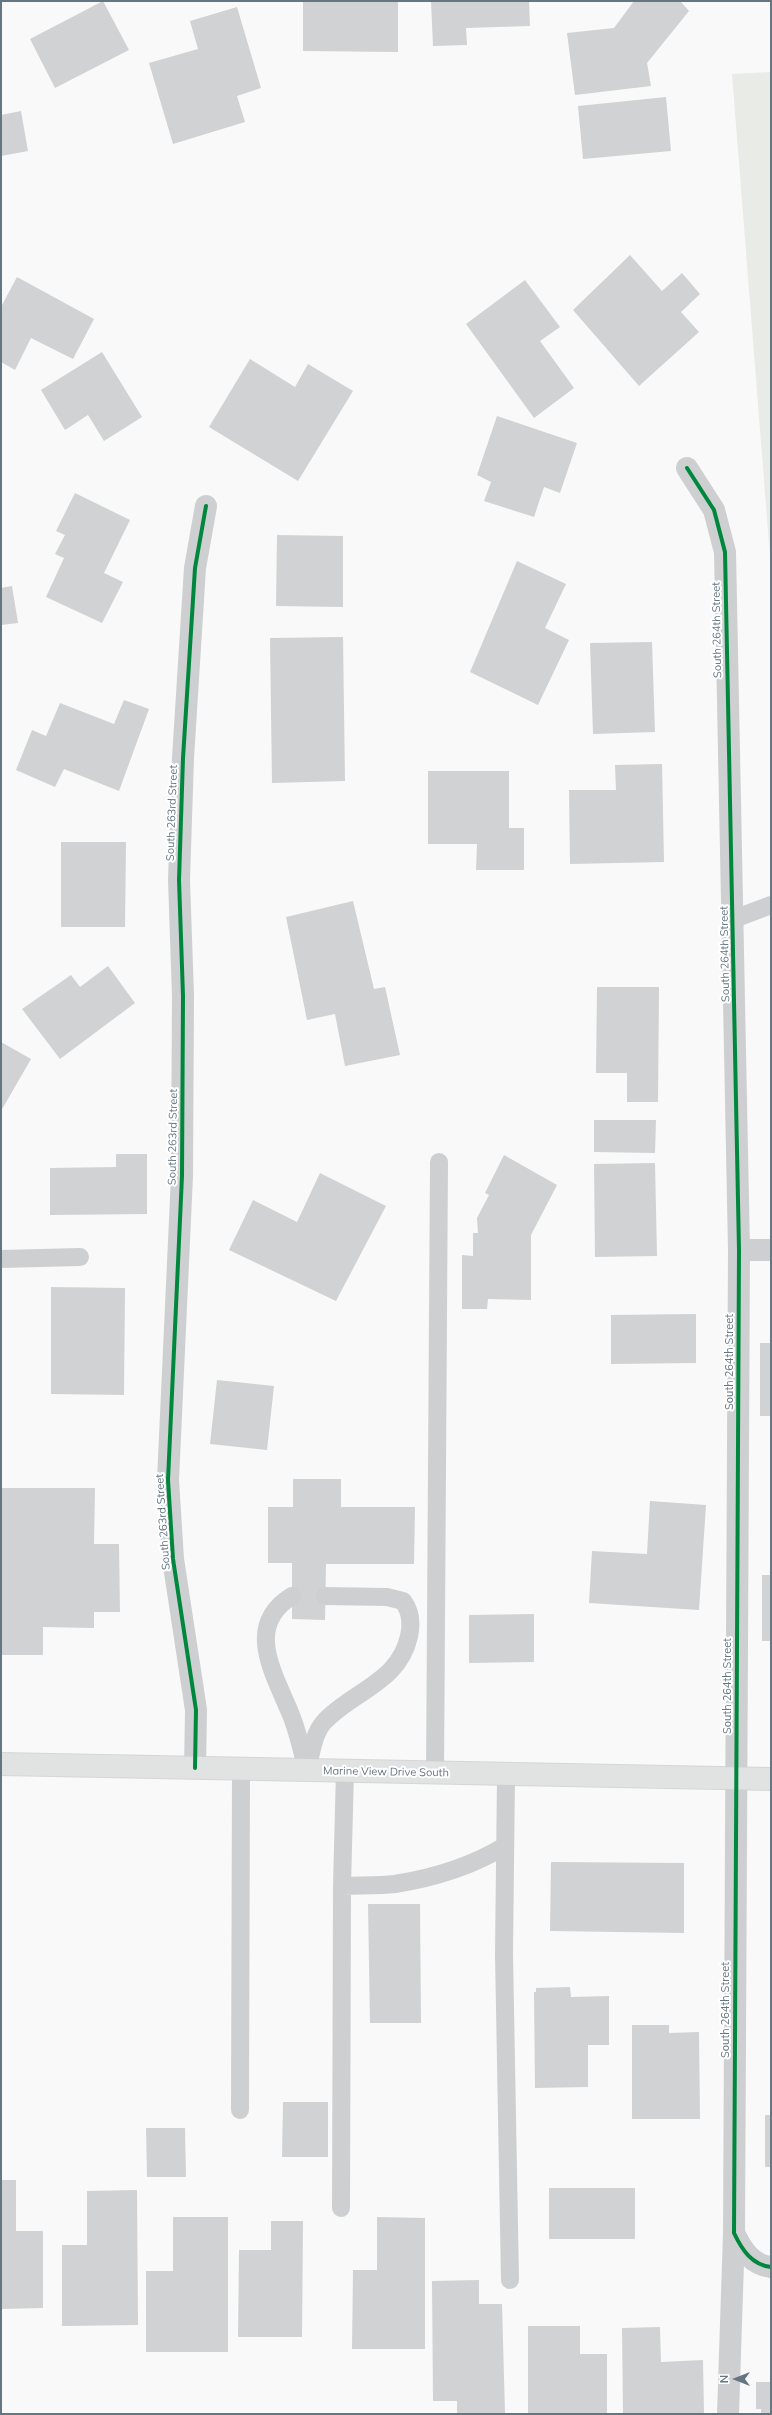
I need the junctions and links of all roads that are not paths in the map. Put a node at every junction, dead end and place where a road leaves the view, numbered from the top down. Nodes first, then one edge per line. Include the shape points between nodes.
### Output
1 (687, 468) dead end
2 (206, 506) dead end
3 (771, 905) edge
4 (734, 919) junction
5 (439, 1162) dead end
6 (740, 1250) junction
7 (771, 1250) edge
8 (80, 1257) dead end
9 (1, 1259) edge
10 (292, 1596) dead end
11 (325, 1596) dead end
12 (1, 1764) edge
13 (195, 1768) junction
14 (241, 1769) junction
15 (307, 1770) junction
16 (345, 1772) junction
17 (435, 1774) junction
18 (506, 1775) junction
19 (736, 1779) junction
20 (771, 1779) edge
21 (505, 1846) junction
22 (342, 1886) junction
23 (240, 2110) dead end
24 (341, 2208) dead end
25 (734, 2233) junction
26 (761, 2263) edge
27 (510, 2280) dead end
28 (728, 2414) edge

1 - 4 street, South 264th Street via 714,510 724,552
2 - 13 street, South 263rd Street via 195,568 183,758 179,880 183,996 182,1176 168,1480 173,1559 196,1710
3 - 4 lane
4 - 6 street, South 264th Street
5 - 17 lane
6 - 7 street
6 - 19 street, South 264th Street
8 - 9 lane
10 - 15 lane via 279,1603 268,1621 266,1651 273,1676 291,1714
11 - 15 lane via 387,1597 403,1601 409,1609 411,1627 406,1647 392,1669 324,1723 315,1739
12 - 13 main road, Marine View Drive South
13 - 14 main road, Marine View Drive South
14 - 15 main road, Marine View Drive South
14 - 23 lane
15 - 16 main road, Marine View Drive South
16 - 17 main road, Marine View Drive South
16 - 22 lane
17 - 18 main road, Marine View Drive South
18 - 19 main road, Marine View Drive South
18 - 21 lane
19 - 20 main road, Marine View Drive South
19 - 25 street, South 264th Street
21 - 22 lane via 483,1859 446,1872 394,1884
21 - 27 lane via 504,1954
22 - 24 lane
25 - 26 street, South 264th Street via 741,2248
25 - 28 street

